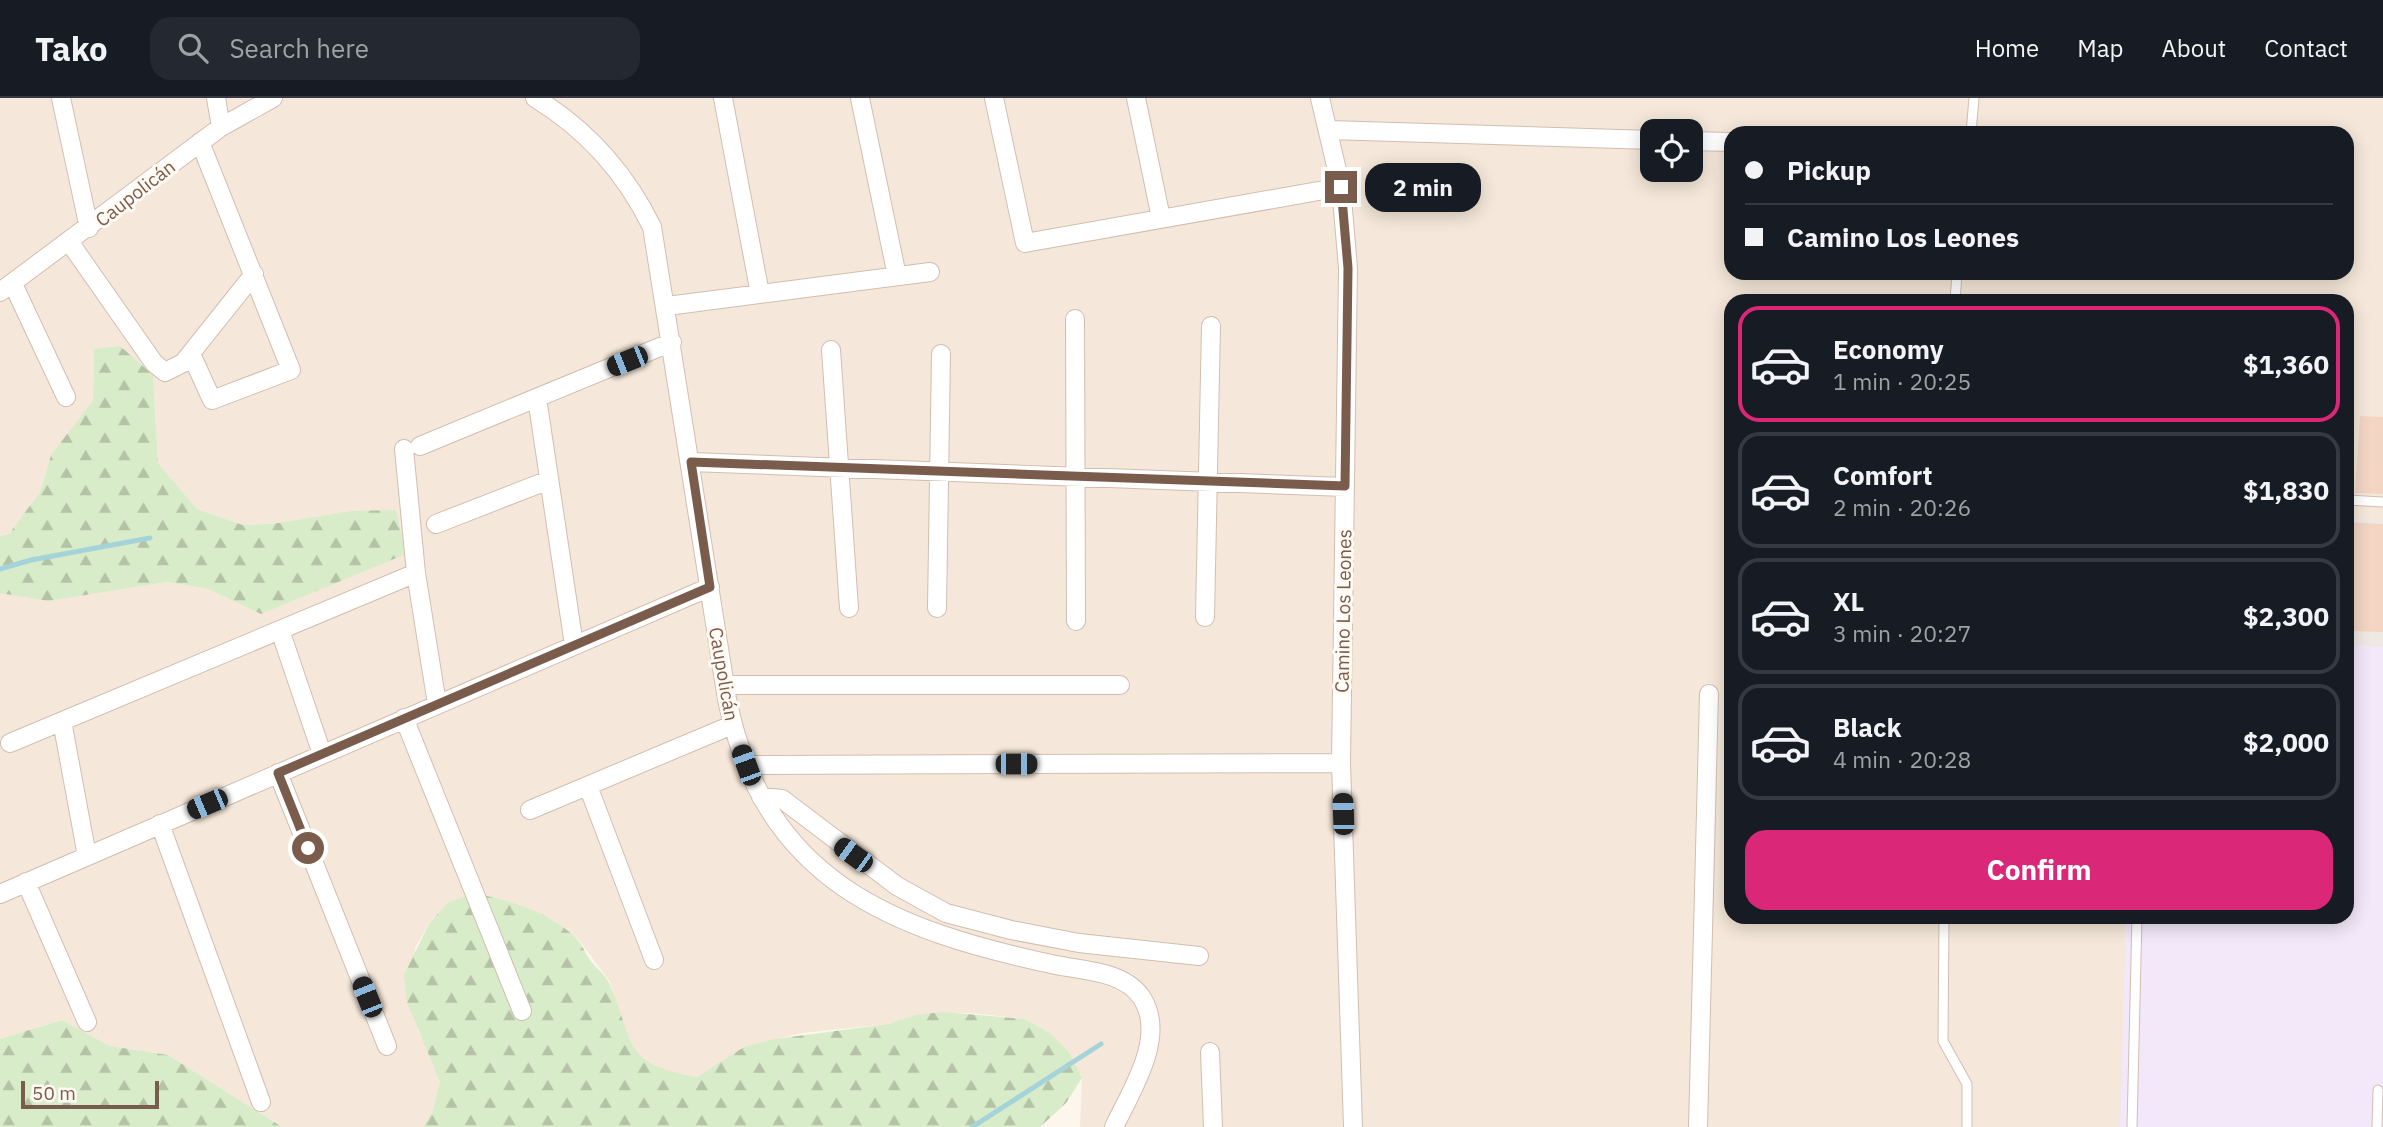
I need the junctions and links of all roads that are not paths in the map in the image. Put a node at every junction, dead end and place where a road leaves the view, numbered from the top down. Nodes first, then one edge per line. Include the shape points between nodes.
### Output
1 (61, 98) edge
2 (216, 98) edge
3 (273, 98) edge
4 (536, 98) edge
5 (723, 98) edge
6 (860, 98) edge
7 (994, 98) edge
8 (1136, 98) edge
9 (1320, 98) edge
10 (1974, 98) edge
11 (1972, 126) edge
12 (221, 127) junction
13 (1329, 130) junction
14 (1640, 140) edge
15 (1703, 141) edge
16 (201, 142) junction
17 (1724, 142) edge
18 (1341, 187) junction
19 (1161, 218) junction
20 (89, 228) junction
21 (70, 243) junction
22 (930, 272) dead end
23 (254, 274) junction
24 (897, 276) junction
25 (6, 288) edge
26 (760, 294) junction
27 (667, 306) junction
28 (1075, 319) dead end
29 (1212, 326) dead end
30 (673, 342) junction
31 (831, 350) dead end
32 (191, 354) junction
33 (941, 354) dead end
34 (66, 397) dead end
35 (537, 398) junction
36 (691, 462) junction
37 (840, 467) junction
38 (937, 470) junction
39 (1076, 476) junction
40 (549, 480) junction
41 (1208, 481) junction
42 (1345, 486) junction
43 (2354, 500) edge
44 (2383, 502) edge
45 (436, 524) dead end
46 (416, 573) junction
47 (710, 587) junction
48 (849, 608) dead end
49 (937, 608) dead end
50 (1205, 617) dead end
51 (1076, 621) dead end
52 (280, 630) junction
53 (574, 645) junction
54 (725, 685) junction
55 (1120, 685) dead end
56 (1709, 694) dead end
57 (437, 704) junction
58 (404, 718) junction
59 (62, 721) junction
60 (732, 725) junction
61 (10, 743) dead end
62 (322, 754) junction
63 (1341, 763) junction
64 (746, 765) junction
65 (278, 773) junction
66 (588, 786) junction
67 (761, 797) junction
68 (530, 810) dead end
69 (160, 824) junction
70 (87, 856) junction
71 (26, 882) junction
72 (0, 894) edge
73 (1944, 924) edge
74 (2137, 924) edge
75 (1199, 956) dead end
76 (654, 960) dead end
77 (522, 1011) dead end
78 (87, 1022) dead end
79 (387, 1046) dead end
80 (1210, 1052) dead end
81 (2378, 1090) dead end
82 (261, 1102) dead end
83 (1114, 1127) edge
84 (1213, 1127) edge
85 (1353, 1127) edge
86 (1698, 1127) edge
87 (1966, 1127) edge
88 (2132, 1127) edge
89 (2377, 1127) edge

1 - 20 street
2 - 12 street
3 - 12 street, Caupolicán
4 - 27 street, Caupolicán via 586,134 628,182 652,227
5 - 26 street
6 - 24 street
7 - 19 street via 1025,243
8 - 19 street
9 - 13 street, Camino Los Leones
10 - 11 lane
12 - 16 street, Caupolicán
13 - 14 street
13 - 18 street, Camino Los Leones
15 - 17 street
16 - 20 street, Caupolicán
16 - 23 street
18 - 19 street
18 - 42 street, Camino Los Leones via 1348,268
20 - 21 street, Caupolicán
21 - 25 street, Caupolicán
21 - 32 street via 154,363 171,371
22 - 24 street
23 - 32 street
23 - 32 street via 291,370 212,401
24 - 26 street
25 - 34 street
26 - 27 street
27 - 30 street, Caupolicán
28 - 39 street
29 - 41 street
30 - 35 street
30 - 36 street, Caupolicán
31 - 37 street
33 - 38 street
35 - 40 street
35 - 46 street via 412,447
36 - 37 street
36 - 47 street, Caupolicán
37 - 38 street
37 - 48 street
38 - 39 street
38 - 49 street
39 - 41 street
39 - 51 street
40 - 45 street
40 - 53 street
41 - 42 street
41 - 50 street
42 - 63 street, Camino Los Leones
43 - 44 lane
46 - 52 street
46 - 57 street
47 - 53 street
47 - 54 street, Caupolicán
52 - 59 street
52 - 62 street
53 - 57 street
54 - 55 street
54 - 60 street, Caupolicán
56 - 86 street
57 - 58 street
58 - 62 street
58 - 77 street
59 - 61 street
59 - 70 street
60 - 64 street, Caupolicán
60 - 66 street
62 - 65 street
63 - 64 street
63 - 85 street, Camino Los Leones
64 - 67 street, Caupolicán
65 - 69 street
65 - 79 street
66 - 68 street
66 - 76 street
67 - 75 street via 782,800 897,886 946,913 1079,943
67 - 83 street, Caupolicán via 806,856 843,888 883,912 986,950 1111,976 1129,985 1148,1010 1151,1032
69 - 70 street
69 - 82 street
70 - 71 street
71 - 72 street
71 - 78 street
73 - 87 lane via 1943,1041 1967,1084
74 - 88 lane
80 - 84 street
81 - 89 lane

